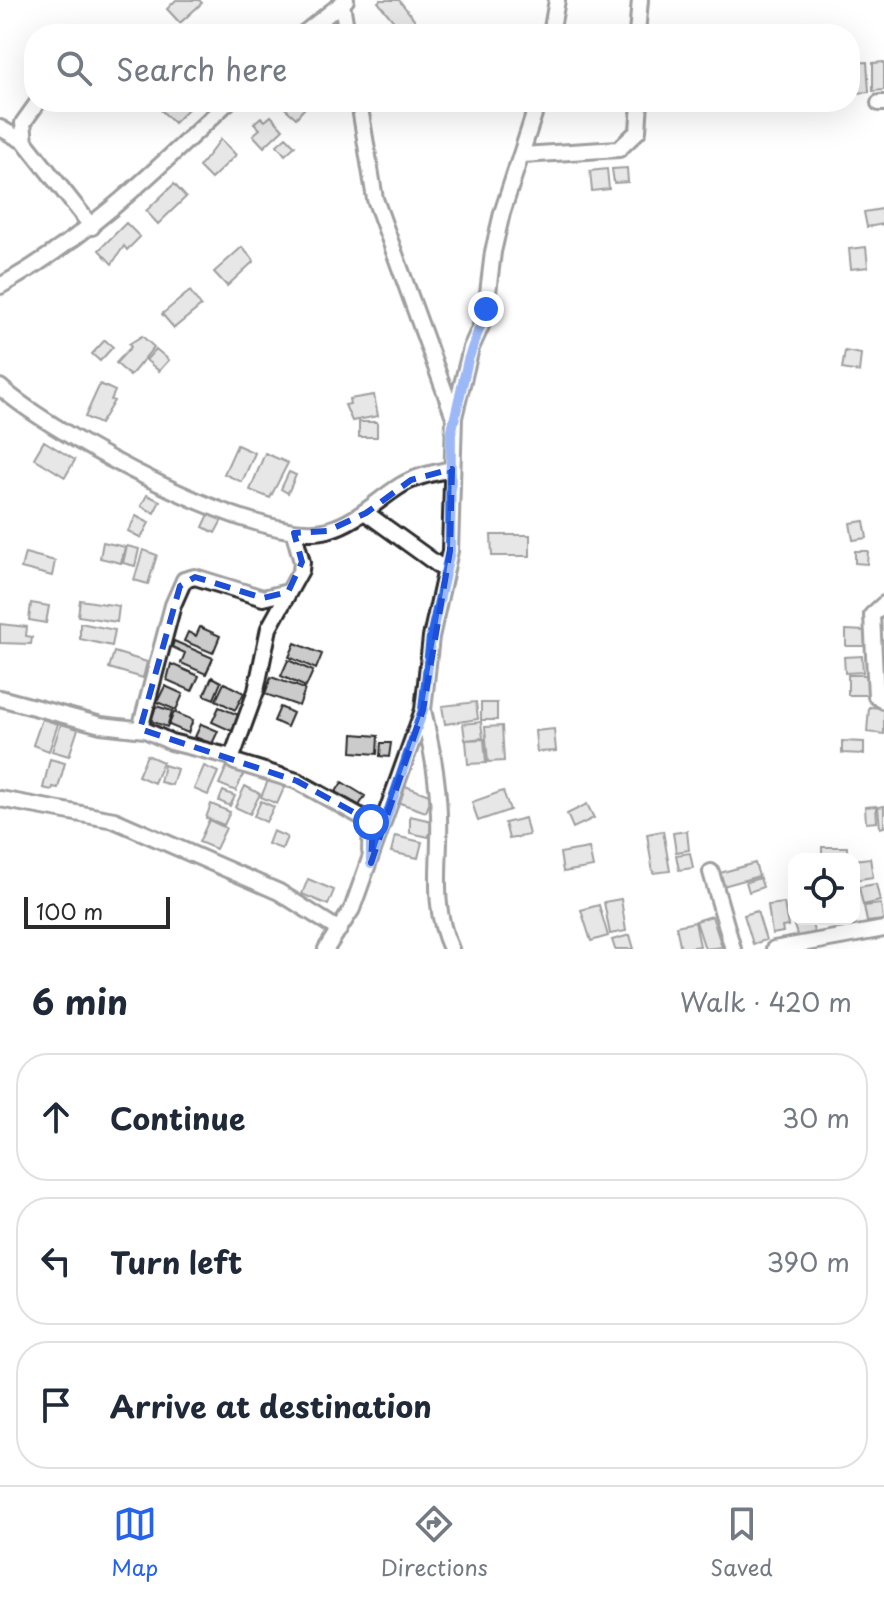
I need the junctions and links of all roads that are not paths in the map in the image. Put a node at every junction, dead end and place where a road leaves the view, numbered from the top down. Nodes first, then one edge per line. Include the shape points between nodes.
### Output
1 (557, 0) edge
2 (640, 0) edge
3 (344, 2) edge
4 (316, 24) edge
5 (346, 24) edge
6 (553, 24) edge
7 (638, 24) edge
8 (31, 112) edge
9 (217, 112) edge
10 (361, 112) edge
11 (535, 112) edge
12 (639, 112) edge
13 (0, 128) edge
14 (25, 142) junction
15 (522, 155) junction
16 (92, 227) junction
17 (0, 286) edge
18 (4, 396) edge
19 (454, 417) junction
20 (452, 469) junction
21 (366, 513) junction
22 (294, 533) junction
23 (445, 570) junction
24 (288, 592) junction
25 (884, 604) edge
26 (0, 698) edge
27 (884, 701) edge
28 (423, 710) junction
29 (140, 729) junction
30 (232, 757) junction
31 (0, 799) edge
32 (371, 863) junction
33 (711, 872) dead end
34 (884, 929) edge
35 (339, 930) junction
36 (326, 949) edge
37 (451, 949) edge
38 (733, 949) edge
39 (774, 949) edge

1 - 6 street
2 - 7 street
3 - 4 street
3 - 5 street
8 - 14 street via 23,123
9 - 16 street
10 - 19 street via 375,199
11 - 15 street
12 - 15 street via 638,131 619,149
13 - 14 street
14 - 16 street
15 - 19 street via 493,252 485,317 471,348
16 - 17 street
18 - 22 street via 117,465 251,523
19 - 20 street
20 - 21 street via 411,480
20 - 23 street
21 - 22 street via 327,531
21 - 23 street
22 - 24 street via 302,562
23 - 28 street
24 - 29 street via 263,598 195,577 184,580
24 - 30 street via 269,628 256,691
25 - 27 street via 871,620 876,696
26 - 29 street via 101,725
28 - 32 street
28 - 37 street via 439,816 438,910
29 - 30 street
30 - 32 street via 297,781 371,822
31 - 35 street via 114,820 279,892
32 - 35 street
33 - 38 street
34 - 39 street
35 - 36 street

